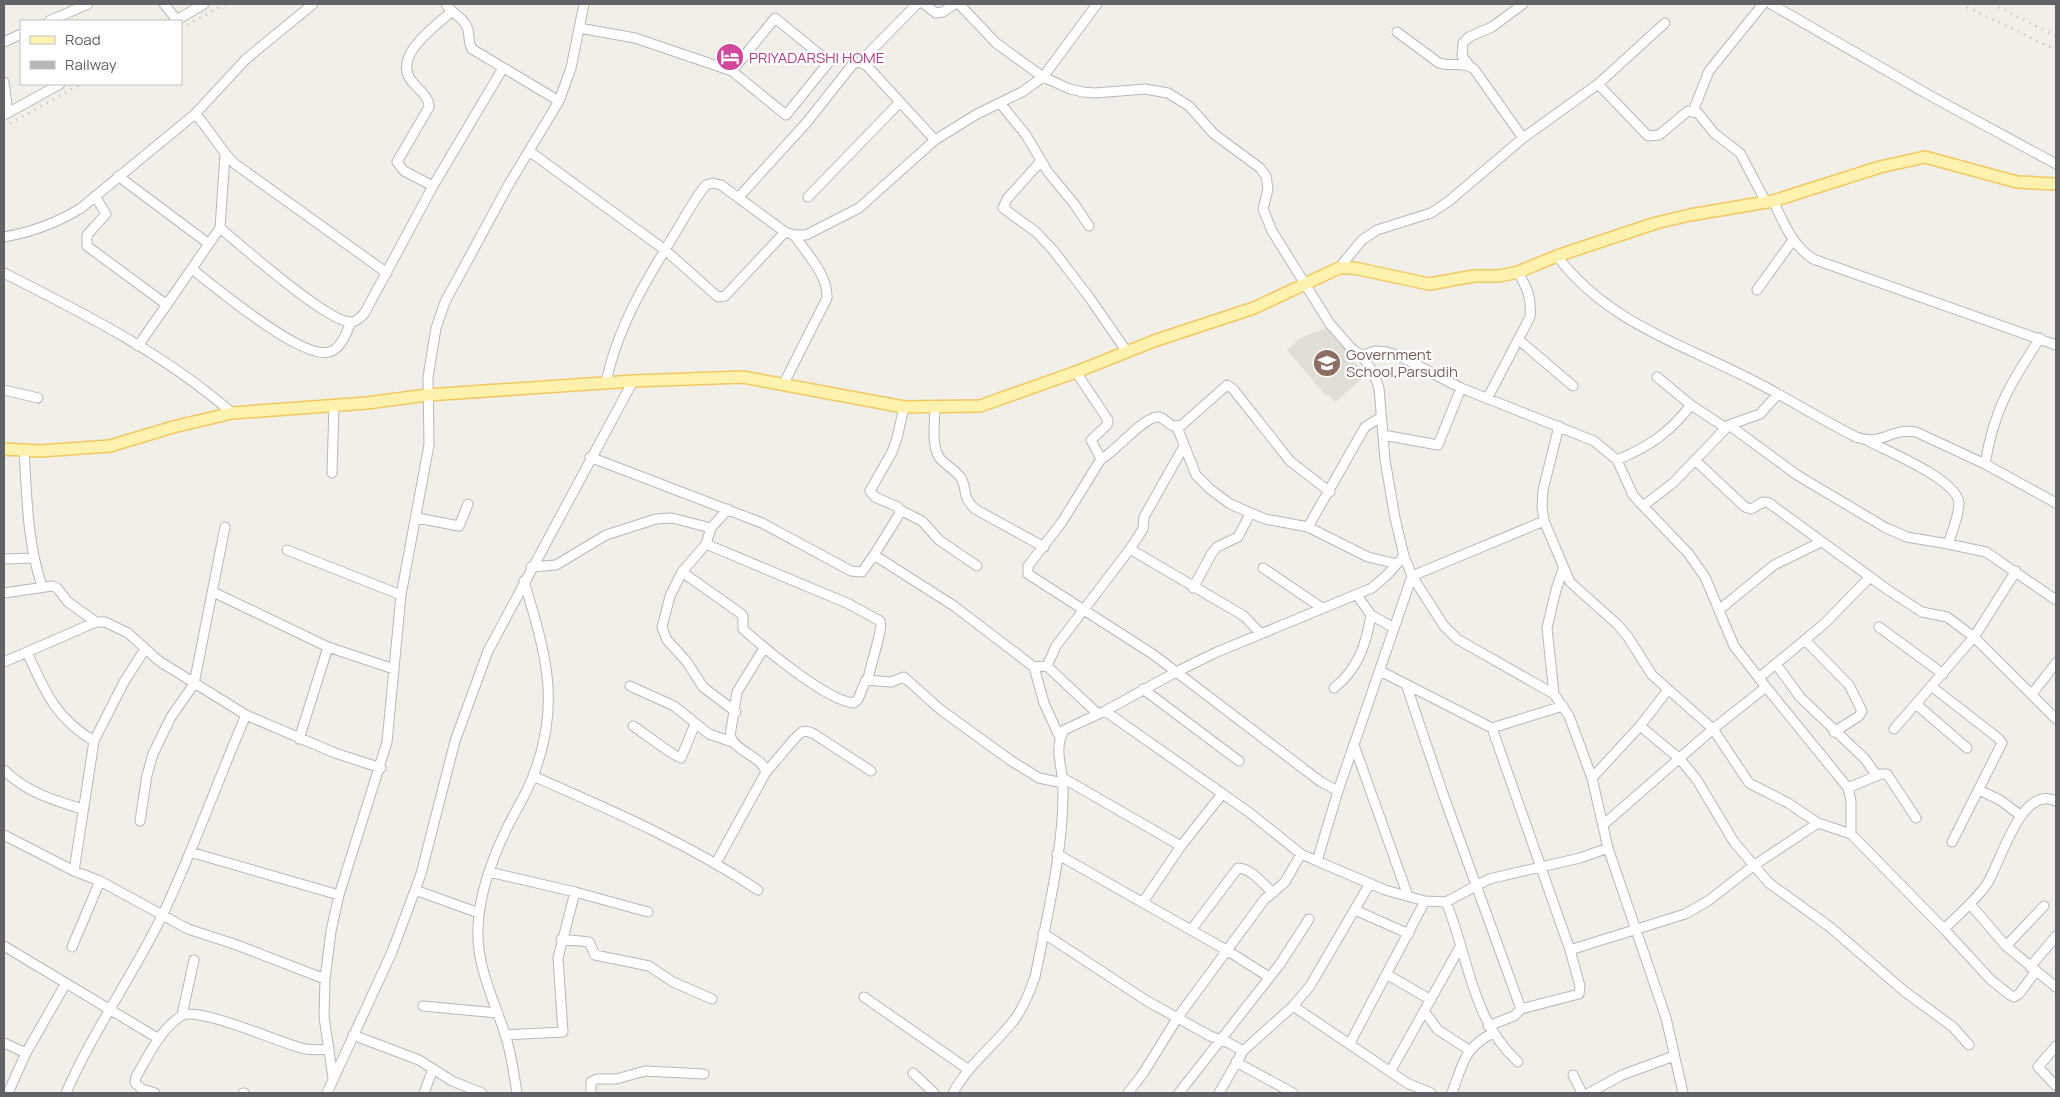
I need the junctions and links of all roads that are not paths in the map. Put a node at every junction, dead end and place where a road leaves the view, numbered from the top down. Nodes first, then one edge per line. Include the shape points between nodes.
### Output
1 (88, 4) edge
2 (164, 4) edge
3 (204, 4) edge
4 (313, 4) edge
5 (584, 4) edge
6 (917, 4) edge
7 (924, 4) edge
8 (957, 4) edge
9 (1097, 4) edge
10 (1523, 4) edge
11 (1763, 4) edge
12 (1771, 4) edge
13 (448, 8) edge
14 (51, 20) edge
15 (175, 20) edge
16 (178, 20) edge
17 (1665, 23) dead end
18 (579, 28) junction
19 (1397, 32) dead end
20 (20, 34) edge
21 (4, 42) edge
22 (860, 62) junction
23 (1469, 65) junction
24 (504, 68) junction
25 (732, 72) junction
26 (1043, 77) junction
27 (4, 82) edge
28 (1598, 84) junction
29 (58, 85) edge
30 (560, 101) junction
31 (899, 103) junction
32 (1000, 103) junction
33 (1693, 111) junction
34 (6, 114) edge
35 (195, 114) junction
36 (1523, 138) junction
37 (935, 140) junction
38 (529, 151) junction
39 (225, 154) junction
40 (1041, 161) junction
41 (2056, 164) edge
42 (118, 176) junction
43 (2056, 184) edge
44 (433, 186) junction
45 (95, 196) junction
46 (738, 197) junction
47 (808, 197) dead end
48 (1769, 201) junction
49 (1088, 226) dead end
50 (220, 228) junction
51 (784, 232) junction
52 (794, 235) junction
53 (4, 237) edge
54 (1793, 240) junction
55 (209, 244) junction
56 (665, 250) junction
57 (1557, 256) junction
58 (1339, 268) junction
59 (192, 269) junction
60 (1518, 272) junction
61 (4, 273) edge
62 (387, 273) junction
63 (1303, 284) junction
64 (1757, 290) dead end
65 (167, 305) junction
66 (351, 322) junction
67 (2040, 338) junction
68 (1519, 340) junction
69 (2056, 345) edge
70 (138, 346) junction
71 (1127, 352) junction
72 (1362, 356) junction
73 (1076, 372) junction
74 (1657, 377) dead end
75 (633, 381) junction
76 (606, 383) junction
77 (784, 385) junction
78 (1573, 386) dead end
79 (1461, 388) junction
80 (4, 390) edge
81 (1778, 394) junction
82 (427, 395) junction
83 (38, 398) dead end
84 (1487, 399) junction
85 (334, 405) junction
86 (1691, 405) junction
87 (935, 406) junction
88 (904, 407) junction
89 (232, 414) junction
90 (1381, 417) junction
91 (1559, 426) junction
92 (1728, 426) junction
93 (1177, 427) junction
94 (1383, 435) junction
95 (1868, 441) junction
96 (1184, 446) junction
97 (4, 449) edge
98 (24, 450) junction
99 (590, 457) junction
100 (1101, 459) junction
101 (1616, 460) junction
102 (1696, 461) junction
103 (1985, 464) junction
104 (332, 473) dead end
105 (1330, 492) junction
106 (2056, 503) edge
107 (468, 504) dead end
108 (1643, 506) junction
109 (728, 509) junction
110 (900, 510) junction
111 (1250, 514) junction
112 (417, 518) junction
113 (1544, 521) junction
114 (225, 527) dead end
115 (1308, 527) junction
116 (711, 528) junction
117 (1821, 542) junction
118 (706, 544) junction
119 (1948, 544) junction
120 (1044, 547) junction
121 (288, 550) dead end
122 (1130, 550) junction
123 (874, 555) junction
124 (1404, 556) junction
125 (33, 558) junction
126 (4, 559) edge
127 (1397, 564) junction
128 (531, 566) junction
129 (977, 566) dead end
130 (1263, 568) dead end
131 (1563, 569) junction
132 (2016, 571) junction
133 (682, 572) junction
134 (1412, 576) junction
135 (1869, 578) junction
136 (524, 581) junction
137 (42, 586) junction
138 (1194, 588) junction
139 (213, 592) junction
140 (4, 593) edge
141 (401, 595) junction
142 (1356, 595) junction
143 (2056, 600) edge
144 (1322, 608) junction
145 (1085, 610) junction
146 (1719, 610) junction
147 (1371, 615) junction
148 (96, 622) junction
149 (1880, 627) dead end
150 (1394, 628) junction
151 (1260, 633) junction
152 (1974, 637) junction
153 (1805, 640) junction
154 (328, 647) junction
155 (764, 648) junction
156 (145, 649) junction
157 (27, 652) junction
158 (4, 662) edge
159 (2056, 663) edge
160 (1776, 664) junction
161 (1047, 666) junction
162 (1034, 667) junction
163 (394, 669) junction
164 (1380, 671) junction
165 (1176, 672) junction
166 (1943, 674) junction
167 (1760, 677) junction
168 (868, 680) junction
169 (194, 684) junction
170 (1406, 684) junction
171 (630, 686) dead end
172 (1931, 686) junction
173 (1766, 687) junction
174 (1334, 688) dead end
175 (1143, 690) junction
176 (1667, 691) junction
177 (1554, 694) junction
178 (2032, 694) junction
179 (1916, 704) junction
180 (1563, 706) junction
181 (736, 712) junction
182 (1102, 712) junction
183 (246, 715) junction
184 (2056, 720) edge
185 (695, 724) junction
186 (633, 726) dead end
187 (1640, 726) junction
188 (1492, 728) junction
189 (1713, 729) junction
190 (1894, 729) dead end
191 (1834, 732) junction
192 (1060, 738) junction
193 (299, 739) junction
194 (94, 741) junction
195 (732, 742) junction
196 (1354, 745) junction
197 (1967, 748) dead end
198 (1680, 759) junction
199 (1239, 761) dead end
200 (381, 768) junction
201 (4, 770) edge
202 (871, 771) dead end
203 (766, 772) junction
204 (533, 776) junction
205 (1877, 776) junction
206 (1592, 778) junction
207 (1063, 781) junction
208 (1848, 788) junction
209 (1979, 790) junction
210 (1338, 791) junction
211 (1222, 794) junction
212 (2056, 801) edge
213 (82, 809) junction
214 (2020, 816) junction
215 (1916, 818) dead end
216 (140, 821) dead end
217 (1818, 823) junction
218 (1603, 825) junction
219 (1851, 834) junction
220 (4, 835) edge
221 (1952, 842) dead end
222 (1180, 846) junction
223 (1608, 848) junction
224 (190, 852) junction
225 (1057, 854) junction
226 (1301, 854) junction
227 (1317, 861) junction
228 (716, 863) junction
229 (1542, 866) junction
230 (1753, 866) junction
231 (74, 871) junction
232 (489, 872) junction
233 (100, 881) junction
234 (1476, 884) junction
235 (1369, 885) junction
236 (415, 890) junction
237 (758, 890) dead end
238 (575, 892) junction
239 (1272, 893) junction
240 (339, 895) junction
241 (1408, 896) junction
242 (1425, 901) junction
243 (1143, 902) junction
244 (1446, 902) junction
245 (1970, 904) junction
246 (2044, 906) dead end
247 (1355, 910) junction
248 (648, 912) dead end
249 (479, 913) junction
250 (162, 916) junction
251 (1309, 919) dead end
252 (1944, 929) junction
253 (1191, 930) junction
254 (1635, 930) junction
255 (1043, 933) junction
256 (1409, 934) junction
257 (2056, 936) edge
258 (561, 939) junction
259 (4, 946) edge
260 (2006, 946) junction
261 (72, 947) dead end
262 (1460, 947) junction
263 (1570, 950) junction
264 (1228, 951) junction
265 (194, 960) dead end
266 (2033, 969) junction
267 (1388, 975) junction
268 (1269, 977) junction
269 (325, 979) junction
270 (66, 983) junction
271 (2056, 987) edge
272 (864, 996) dead end
273 (712, 999) dead end
274 (1431, 1000) junction
275 (423, 1006) dead end
276 (1294, 1006) junction
277 (109, 1009) junction
278 (1521, 1009) junction
279 (1424, 1011) junction
280 (497, 1013) junction
281 (182, 1015) junction
282 (1178, 1017) junction
283 (1490, 1030) junction
284 (353, 1035) junction
285 (505, 1035) junction
286 (158, 1039) junction
287 (1219, 1040) junction
288 (1350, 1042) junction
289 (4, 1043) edge
290 (1969, 1045) dead end
291 (2056, 1046) edge
292 (328, 1049) junction
293 (1469, 1050) junction
294 (1243, 1052) junction
295 (26, 1053) junction
296 (1674, 1056) junction
297 (1236, 1062) junction
298 (1518, 1062) dead end
299 (433, 1068) junction
300 (969, 1070) junction
301 (1390, 1072) junction
302 (913, 1073) dead end
303 (704, 1074) dead end
304 (1573, 1075) dead end
305 (333, 1078) junction
306 (2056, 1086) edge
307 (463, 1090) edge
308 (1601, 1090) edge
309 (8, 1093) edge
310 (66, 1093) edge
311 (155, 1093) edge
312 (327, 1093) edge
313 (424, 1093) edge
314 (482, 1093) edge
315 (517, 1093) edge
316 (591, 1093) edge
317 (934, 1093) edge
318 (953, 1093) edge
319 (1128, 1093) edge
320 (1179, 1093) edge
321 (1219, 1093) edge
322 (1293, 1093) edge
323 (1431, 1093) edge
324 (1452, 1093) edge
325 (1582, 1093) edge
326 (1589, 1093) edge
327 (1683, 1093) edge

1 - 14 street
2 - 15 street
3 - 16 street
4 - 35 street via 246,59
5 - 18 street
6 - 22 street
7 - 8 street via 936,13
8 - 26 street via 996,43
9 - 26 street
10 - 23 street via 1463,43 1462,56
11 - 33 street via 1709,71
12 - 41 street
13 - 24 street via 463,20 472,49
13 - 44 street via 418,42 407,60 411,82 427,97 429,107 397,162 404,171
17 - 28 street
18 - 25 street via 635,38
18 - 30 street
19 - 23 street via 1439,63 1446,66
20 - 21 street
22 - 31 street
22 - 46 street via 853,64 789,143
23 - 36 street
24 - 30 street
24 - 44 street
25 - 25 street via 775,18 829,62 786,114
26 - 32 street
26 - 63 street via 1083,92 1145,89 1168,93 1189,106 1214,134 1266,176 1265,218
27 - 34 street
28 - 33 street via 1648,136 1659,135 1684,113
28 - 36 street
29 - 34 street
30 - 38 street
31 - 37 street
31 - 47 street
32 - 37 street
32 - 40 street via 1026,135
33 - 48 street via 1740,153
35 - 39 street
35 - 42 street
36 - 58 street via 1431,213 1390,225 1362,240
37 - 52 street via 859,208 806,235
38 - 56 street
38 - 82 street via 445,302 436,328
39 - 50 street
39 - 62 street
40 - 49 street
40 - 71 street via 1007,199 1003,208 1036,232 1053,250
42 - 45 street
42 - 55 street
43 - 48 main road via 2017,182 1925,157 1864,171
44 - 62 street
45 - 53 street via 65,218
45 - 65 street via 106,214 87,235 87,246
46 - 51 street
46 - 56 street via 721,185 713,182 706,185
48 - 54 street
48 - 57 main road via 1672,219
50 - 55 street
50 - 66 street via 316,304
51 - 52 street
51 - 56 street via 722,298 714,295
52 - 77 street via 823,277 827,298
54 - 64 street
54 - 67 street via 1802,252 1830,266
55 - 59 street
56 - 76 street via 620,335
57 - 60 main road
57 - 81 street via 1590,294 1620,315 1652,334
58 - 60 main road via 1354,268 1429,284
58 - 63 main road
59 - 65 street
59 - 66 street via 263,323 320,353 331,352 339,346
60 - 68 street via 1532,302 1530,317
61 - 70 street
62 - 66 street via 364,314
63 - 71 main road via 1254,308
63 - 72 street via 1330,324
65 - 70 street
67 - 69 street
67 - 103 street via 1999,406 1988,440
68 - 78 street
68 - 84 street
70 - 89 street
71 - 73 main road
72 - 79 street via 1375,351 1387,352
72 - 90 street via 1379,388
73 - 87 main road via 980,406
73 - 100 street via 1108,420 1091,440
74 - 86 street
75 - 76 main road
75 - 77 main road via 742,377
75 - 99 street
76 - 82 main road
77 - 88 main road
79 - 84 street
79 - 94 street via 1438,445
80 - 83 street
81 - 92 street via 1760,414
81 - 95 street
82 - 85 main road
82 - 112 street via 429,444
84 - 91 street
85 - 89 main road
85 - 104 street
86 - 92 street
86 - 101 street via 1662,437 1646,448
87 - 88 main road
87 - 120 street via 935,448 938,456 960,477 969,504
88 - 110 street via 898,438 870,491
89 - 98 main road via 110,446 40,452
90 - 94 street
90 - 105 street via 1365,427
91 - 101 street via 1594,441
91 - 113 street via 1542,490
92 - 102 street
92 - 119 street via 1797,475 1886,528 1907,538
93 - 96 street
93 - 100 street via 1154,418
93 - 105 street via 1224,386 1230,386 1290,460
94 - 124 street via 1386,468
95 - 103 street via 1879,440 1904,429
95 - 119 street via 1932,474 1955,493 1959,503
96 - 111 street via 1196,475 1210,489
96 - 122 street via 1144,517 1143,529
97 - 98 main road
98 - 125 street
99 - 109 street
99 - 128 street
100 - 120 street
101 - 108 street via 1633,495
102 - 108 street
102 - 117 street via 1745,507 1751,509 1763,502 1769,503
103 - 106 street
105 - 115 street
107 - 112 street via 460,526
108 - 146 street via 1688,553 1705,577
109 - 116 street
109 - 123 street via 858,573
110 - 123 street
110 - 129 street via 922,521 939,540
111 - 115 street
111 - 138 street via 1238,537 1212,553
112 - 141 street
113 - 131 street
113 - 134 street
114 - 139 street
115 - 127 street via 1368,558
116 - 118 street
116 - 128 street via 672,518 656,519 606,535 556,565
117 - 135 street
117 - 146 street via 1774,565
118 - 133 street
118 - 168 street via 849,604 880,621 881,630
119 - 132 street via 1986,552
120 - 145 street via 1028,566 1028,574
121 - 141 street
122 - 138 street
122 - 145 street
123 - 162 street via 954,606
124 - 127 street
124 - 134 street
125 - 126 street
125 - 137 street
127 - 142 street via 1372,588
128 - 136 street
130 - 144 street
131 - 176 street via 1582,595 1618,625 1640,659
131 - 177 street via 1547,628
132 - 143 street
132 - 152 street
133 - 155 street via 740,613 743,629
133 - 181 street via 664,614 662,627 667,640 703,687
134 - 150 street
134 - 177 street via 1444,626 1457,639
135 - 152 street via 1922,612 1947,617
135 - 153 street
136 - 204 street via 549,677 550,710
136 - 236 street via 468,700
137 - 140 street
137 - 148 street via 57,588 68,602
138 - 151 street via 1244,616
139 - 154 street
139 - 169 street
141 - 163 street
142 - 144 street
142 - 147 street
144 - 151 street
145 - 161 street via 1056,646
145 - 165 street
146 - 167 street via 1734,646
147 - 150 street
147 - 174 street via 1362,652 1354,668
148 - 156 street via 105,622 128,633
148 - 157 street
149 - 166 street
150 - 164 street
151 - 165 street
152 - 166 street
152 - 178 street
153 - 160 street
153 - 191 street via 1849,685 1862,711
154 - 163 street
154 - 193 street
155 - 168 street via 786,666 848,702 854,703 858,699
155 - 181 street via 738,692
156 - 169 street
156 - 194 street
157 - 158 street
157 - 194 street via 44,690 63,717
159 - 178 street
160 - 167 street
160 - 191 street via 1800,697
161 - 162 street
161 - 182 street
162 - 192 street via 1044,703
163 - 200 street via 392,710
164 - 170 street
164 - 196 street
165 - 175 street
165 - 210 street via 1321,782
166 - 172 street
167 - 173 street
168 - 207 street via 891,682 904,677 941,710 1010,760 1039,778
169 - 183 street
169 - 216 street via 153,754 146,775
170 - 188 street
170 - 234 street
171 - 185 street via 674,706
172 - 179 street
172 - 209 street via 2002,743
173 - 189 street
173 - 208 street
175 - 182 street
175 - 199 street
176 - 187 street
176 - 189 street
177 - 180 street
178 - 184 street
179 - 190 street
179 - 197 street
180 - 188 street
180 - 206 street
181 - 195 street via 730,736
182 - 192 street via 1072,725
182 - 211 street
183 - 193 street
183 - 224 street
185 - 186 street via 681,758
185 - 195 street
187 - 198 street
187 - 206 street
188 - 229 street
189 - 198 street
189 - 217 street via 1749,783
191 - 205 street via 1865,759
192 - 207 street via 1059,760
193 - 200 street
194 - 213 street
195 - 203 street via 762,764
196 - 210 street
196 - 241 street
198 - 218 street
198 - 230 street via 1698,780 1734,842
200 - 240 street
201 - 213 street via 29,790
202 - 203 street via 806,731 794,738
203 - 228 street
204 - 228 street via 623,815
204 - 232 street
205 - 208 street
205 - 215 street via 1884,773 1889,776
206 - 218 street
207 - 222 street
207 - 225 street via 1064,805
208 - 219 street
209 - 214 street via 2000,800
209 - 221 street
210 - 227 street
211 - 222 street
211 - 226 street
212 - 214 street via 2045,797 2038,799
213 - 231 street
214 - 245 street via 1986,884
217 - 219 street
217 - 230 street
218 - 223 street
219 - 252 street
220 - 231 street
222 - 243 street
223 - 229 street
223 - 254 street
224 - 240 street
224 - 250 street
225 - 243 street
225 - 255 street
226 - 227 street
226 - 239 street via 1285,882
227 - 235 street
228 - 237 street
229 - 234 street
229 - 263 street
230 - 254 street via 1700,906
230 - 290 street via 1769,883 1830,927 1910,996 1953,1027
231 - 233 street
232 - 238 street
232 - 249 street
233 - 250 street
233 - 261 street
234 - 244 street
234 - 278 street
235 - 241 street
235 - 247 street
236 - 249 street
236 - 284 street via 392,952
238 - 248 street
238 - 258 street
239 - 253 street via 1251,873 1238,868
239 - 264 street
240 - 269 street
241 - 242 street
242 - 244 street
242 - 256 street
243 - 253 street
244 - 262 street
245 - 252 street
245 - 260 street
246 - 260 street
247 - 256 street
247 - 276 street via 1322,968
249 - 280 street via 479,951
250 - 269 street via 188,930 238,945
250 - 277 street
251 - 268 street
252 - 266 street via 1991,980 2014,997
253 - 264 street
254 - 263 street
254 - 296 street via 1666,1018
255 - 282 street via 1124,987
255 - 300 street via 1028,997 1012,1022
256 - 267 street
257 - 266 street
258 - 273 street via 589,942 592,952 599,957 649,966 673,982
258 - 285 street via 558,980 563,1032
259 - 270 street
260 - 266 street
262 - 274 street
262 - 283 street via 1469,980
263 - 278 street via 1580,986 1579,994
264 - 268 street
264 - 282 street
265 - 281 street
266 - 271 street
267 - 274 street
267 - 288 street
268 - 287 street
269 - 292 street via 324,1017
270 - 277 street
270 - 295 street
272 - 300 street
274 - 279 street
275 - 280 street
276 - 288 street
276 - 294 street
277 - 286 street
277 - 310 street
278 - 283 street
279 - 293 street via 1438,1030
279 - 301 street
280 - 285 street
281 - 286 street
281 - 292 street via 197,1013 304,1048
282 - 287 street
282 - 319 street
283 - 293 street
283 - 298 street via 1505,1051
284 - 299 street
284 - 305 street
285 - 315 street
286 - 311 street via 135,1083
287 - 294 street
287 - 320 street
288 - 301 street
289 - 295 street
291 - 306 street via 2038,1066
292 - 305 street
293 - 324 street
294 - 297 street
295 - 309 street
296 - 308 street via 1622,1075
296 - 327 street
297 - 321 street
297 - 322 street
299 - 307 street
299 - 313 street
300 - 318 street
301 - 323 street
302 - 317 street
303 - 316 street via 645,1071 616,1079 597,1079 592,1082
304 - 325 street
305 - 312 street
307 - 314 street
308 - 326 street

